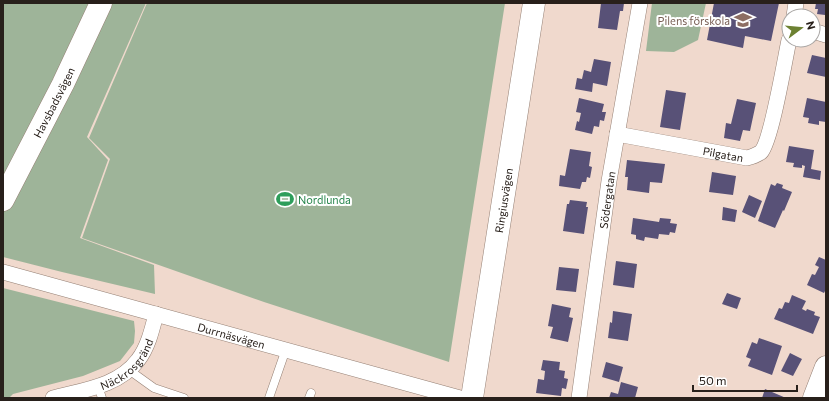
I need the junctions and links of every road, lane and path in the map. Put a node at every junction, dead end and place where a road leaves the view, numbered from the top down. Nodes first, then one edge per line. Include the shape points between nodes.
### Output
1 (101, 3) edge
2 (534, 3) edge
3 (640, 3) edge
4 (787, 48) edge
5 (617, 134) junction
6 (3, 200) edge
7 (3, 272) edge
8 (156, 314) junction
9 (286, 349) junction
10 (826, 367) edge
11 (129, 370) junction
12 (100, 392) edge
13 (53, 398) edge
14 (184, 398) edge
15 (270, 398) edge
16 (460, 398) edge
17 (472, 398) edge
18 (579, 398) edge
19 (814, 398) edge

1 - 6 street, Havsbadsvägen via 63,84
2 - 17 street, Ringiusvägen
3 - 5 street, Södergatan
4 - 5 street, Pilgatan via 769,133 761,151 754,156 747,158
5 - 18 street, Södergatan
7 - 8 street, Durrnäsvägen
8 - 9 street, Durrnäsvägen
8 - 11 street, Näckrosgränd via 150,337 139,360
9 - 15 lane
9 - 16 street, Durrnäsvägen
10 - 19 street
11 - 12 street, Näckrosgränd
11 - 14 lane via 154,388
12 - 13 street, Näckrosgränd

